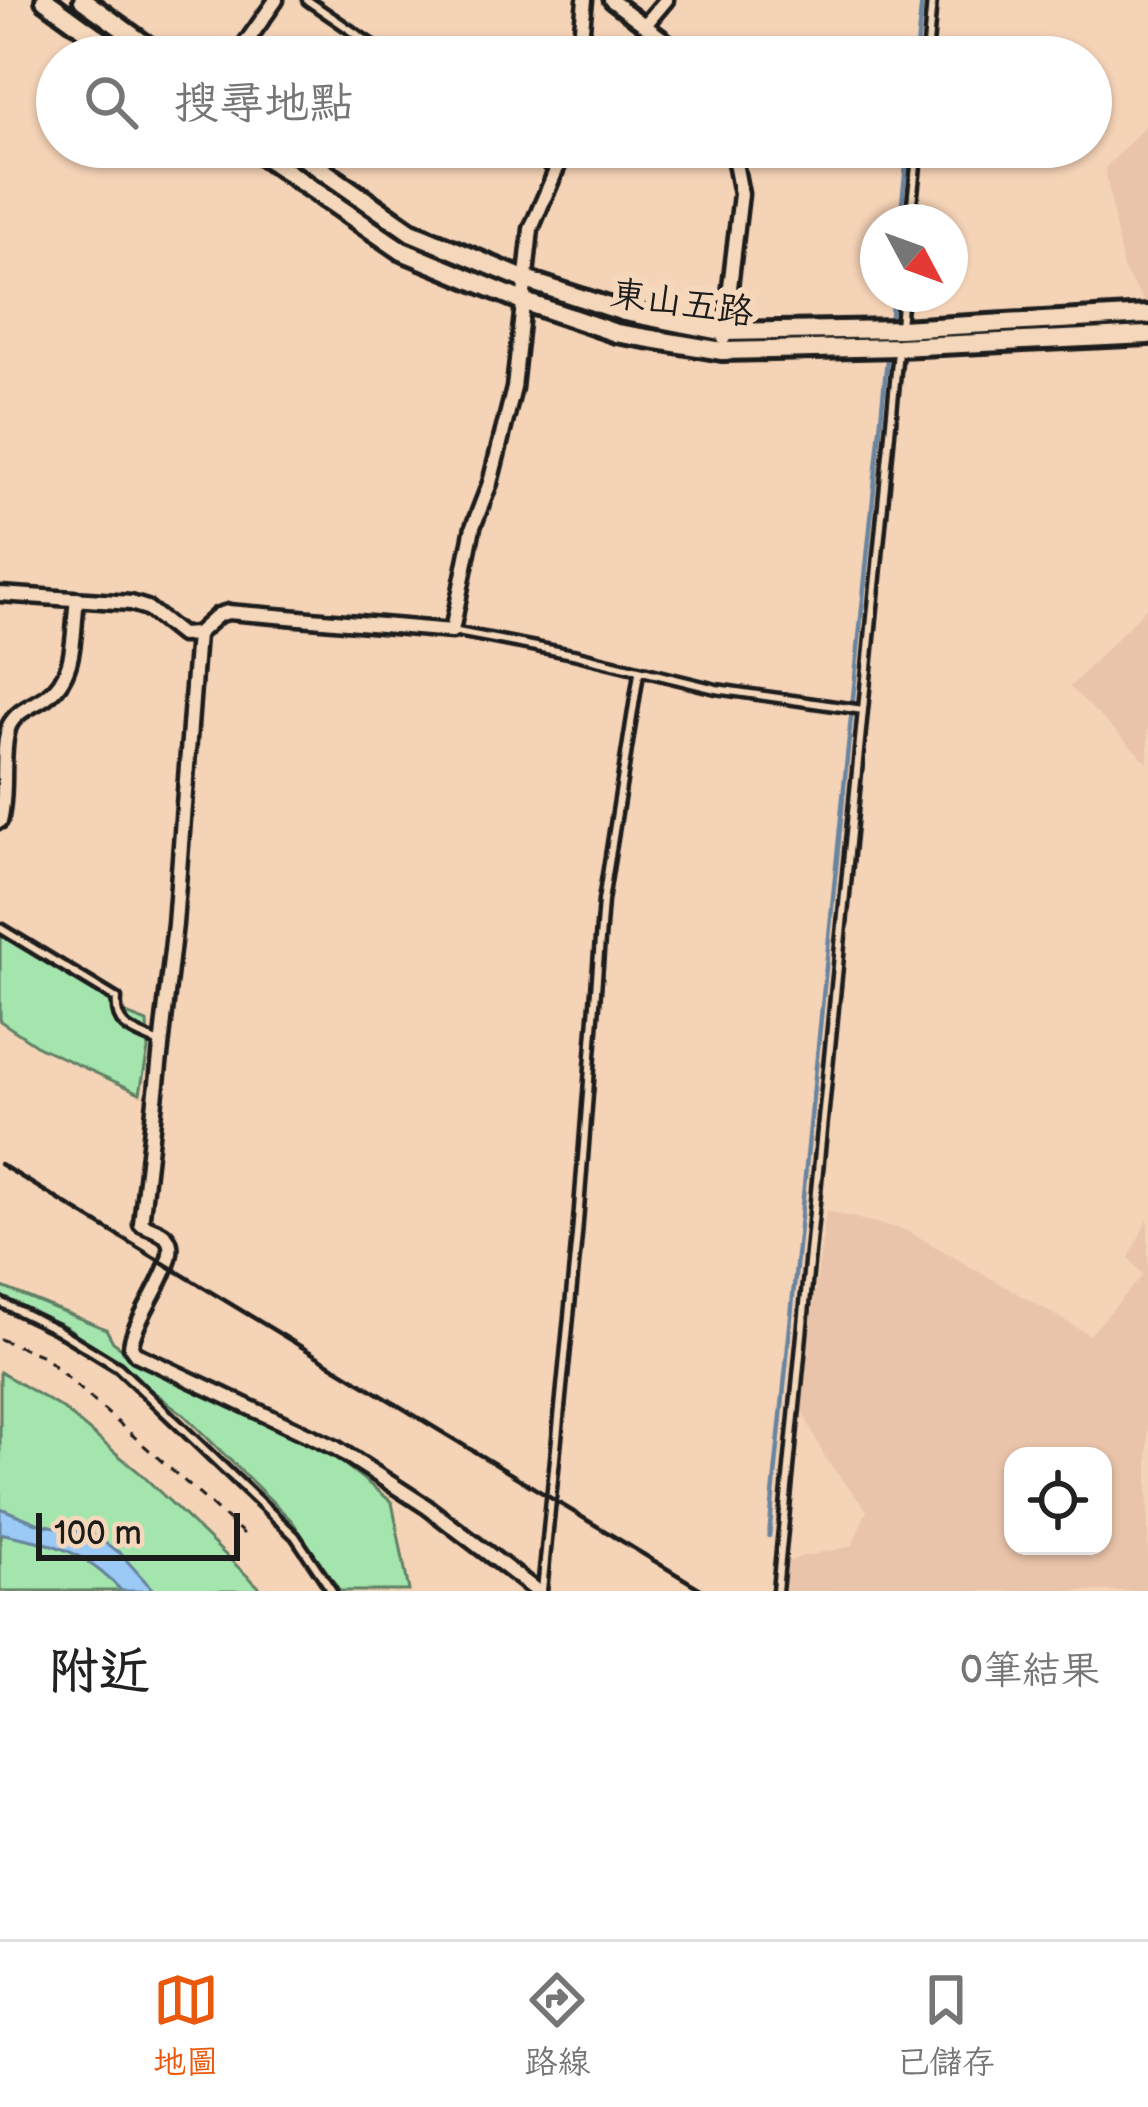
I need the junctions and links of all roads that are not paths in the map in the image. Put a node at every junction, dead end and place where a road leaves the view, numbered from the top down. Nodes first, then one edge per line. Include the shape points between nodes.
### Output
1 (45, 0) edge
2 (83, 0) edge
3 (276, 0) edge
4 (307, 0) edge
5 (585, 0) edge
6 (611, 0) edge
7 (666, 0) edge
8 (932, 0) edge
9 (645, 25) junction
10 (95, 36) edge
11 (133, 36) edge
12 (251, 36) edge
13 (359, 36) edge
14 (581, 36) edge
15 (659, 36) edge
16 (929, 36) edge
17 (281, 168) edge
18 (319, 168) edge
19 (552, 168) edge
20 (557, 168) edge
21 (736, 168) edge
22 (916, 168) edge
23 (556, 171) junction
24 (912, 204) edge
25 (526, 280) junction
26 (525, 302) junction
27 (901, 312) edge
28 (1148, 315) edge
29 (725, 332) junction
30 (1148, 335) edge
31 (899, 338) junction
32 (722, 351) junction
33 (0, 594) edge
34 (77, 599) junction
35 (452, 631) junction
36 (197, 634) junction
37 (639, 673) junction
38 (863, 710) junction
39 (0, 821) edge
40 (0, 928) edge
41 (163, 1046) junction
42 (0, 1303) edge
43 (332, 1591) edge
44 (540, 1591) edge
45 (777, 1591) edge

1 - 10 street
2 - 11 street
3 - 12 street
4 - 13 lane
5 - 14 street
6 - 9 street
7 - 9 street
8 - 16 lane
9 - 15 street
17 - 26 street, 東山五路 via 401,251
18 - 25 street, 東山五路 via 411,232
19 - 23 lane
20 - 23 street
21 - 29 street via 742,194
22 - 24 lane
23 - 25 street via 531,229
25 - 26 street
25 - 29 street, 東山五路 via 624,312
26 - 32 street, 東山五路 via 616,333
26 - 35 street via 514,388
27 - 31 lane
28 - 31 street, 東山五路
29 - 31 street, 東山五路
29 - 32 street
30 - 31 street, 東山五路
31 - 32 street, 東山五路
31 - 38 lane
33 - 34 street
34 - 36 street via 147,608 181,635
34 - 39 street via 65,676 6,733
35 - 36 street via 228,612
35 - 37 lane
36 - 41 street
37 - 38 lane
37 - 44 lane via 603,902
38 - 45 lane
40 - 41 lane via 117,999 122,1026
41 - 44 street via 141,1224 166,1235 171,1259 131,1347 336,1448
42 - 43 lane via 118,1367 295,1536

